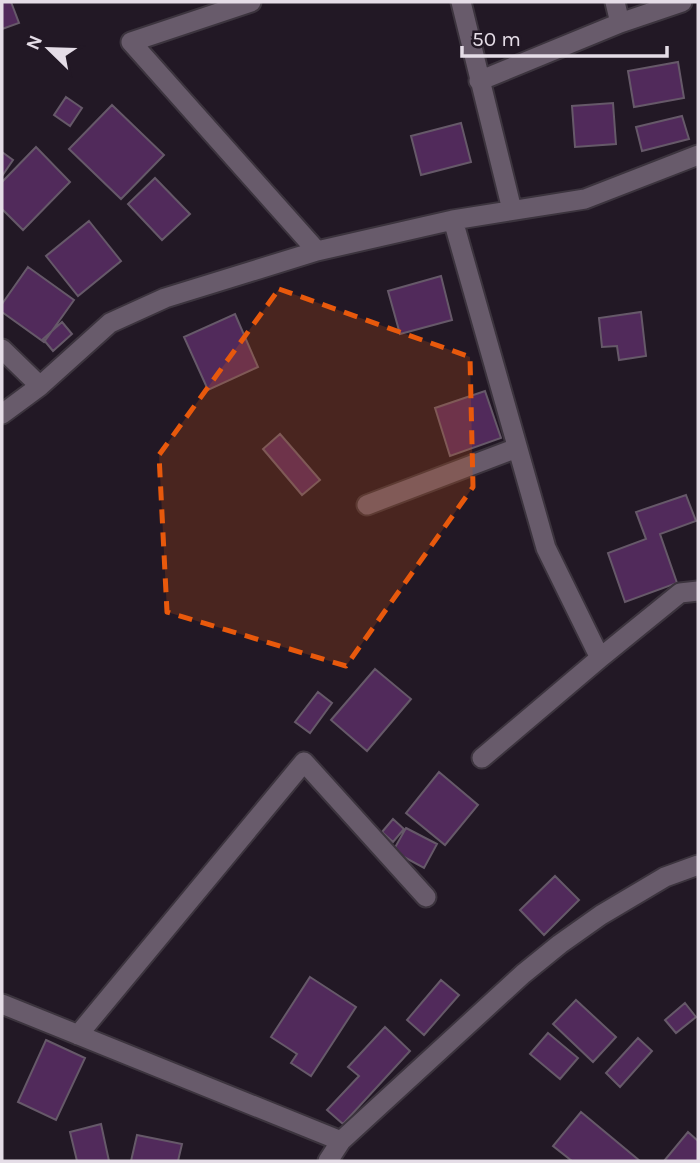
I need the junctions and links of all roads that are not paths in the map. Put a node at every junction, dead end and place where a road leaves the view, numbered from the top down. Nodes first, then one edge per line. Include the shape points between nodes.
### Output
1 (251, 2) edge
2 (460, 2) edge
3 (615, 2) edge
4 (681, 2) edge
5 (621, 23) junction
6 (480, 81) junction
7 (698, 155) edge
8 (512, 210) junction
9 (453, 220) junction
10 (317, 251) junction
11 (2, 349) edge
12 (40, 386) junction
13 (2, 414) edge
14 (517, 448) junction
15 (367, 505) dead end
16 (698, 591) edge
17 (600, 658) junction
18 (482, 758) dead end
19 (698, 865) edge
20 (426, 897) dead end
21 (2, 1004) edge
22 (78, 1035) junction
23 (341, 1141) junction
24 (328, 1161) edge

1 - 10 street via 131,42
2 - 6 street
3 - 5 street
4 - 5 street
5 - 6 street
6 - 8 street
7 - 8 street via 585,199
8 - 9 street
9 - 10 street
9 - 14 street
10 - 12 street via 165,298 110,323
11 - 12 street
12 - 13 street
14 - 15 street
14 - 17 street via 546,548
16 - 17 street via 680,593
17 - 18 street
19 - 23 street via 665,877 560,944
20 - 22 street via 304,762
21 - 22 street
22 - 23 street
23 - 24 street

